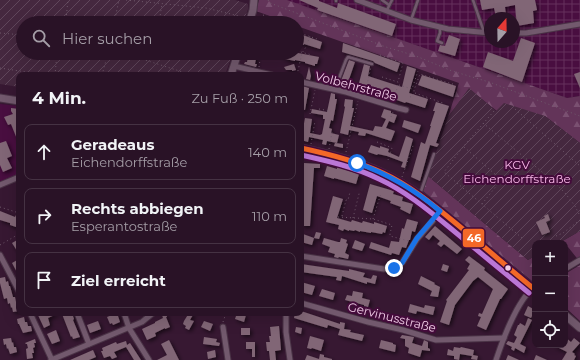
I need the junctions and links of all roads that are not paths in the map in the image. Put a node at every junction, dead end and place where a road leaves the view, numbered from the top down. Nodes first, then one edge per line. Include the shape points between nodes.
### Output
1 (254, 0) edge
2 (357, 0) edge
3 (382, 0) edge
4 (392, 0) edge
5 (418, 0) edge
6 (473, 0) edge
7 (389, 5) junction
8 (387, 11) junction
9 (251, 16) edge
10 (411, 20) junction
11 (580, 24) edge
12 (484, 26) edge
13 (440, 27) junction
14 (484, 33) edge
15 (520, 33) edge
16 (442, 43) dead end
17 (236, 60) edge
18 (372, 64) road end
19 (234, 66) junction
20 (232, 72) edge
21 (257, 72) edge
22 (304, 83) edge
23 (334, 90) junction
24 (0, 98) edge
25 (16, 101) edge
26 (406, 110) dead end
27 (304, 149) edge
28 (434, 154) dead end
29 (16, 178) edge
30 (0, 185) edge
31 (420, 195) junction
32 (440, 211) junction
33 (0, 255) edge
34 (304, 256) edge
35 (580, 260) edge
36 (568, 267) edge
37 (16, 285) edge
38 (532, 286) edge
39 (532, 290) edge
40 (304, 304) edge
41 (31, 316) edge
42 (78, 316) edge
43 (125, 316) edge
44 (149, 316) edge
45 (286, 316) edge
46 (568, 318) edge
47 (223, 327) road end
48 (129, 328) junction
49 (580, 328) edge
50 (504, 338) junction
51 (89, 344) junction
52 (51, 360) edge
53 (149, 360) edge
54 (228, 360) edge
55 (290, 360) edge
56 (496, 360) edge

1 - 9 street
2 - 8 street
3 - 7 lane
4 - 7 lane
5 - 10 lane
6 - 12 lane
7 - 8 lane
8 - 10 street
10 - 13 street
11 - 15 street
13 - 14 street
13 - 16 lane via 437,41
17 - 19 street
18 - 23 lane via 348,57
19 - 20 street
19 - 21 street
22 - 23 street, Volbehrstraße
23 - 26 street, Volbehrstraße via 392,109
24 - 25 street
27 - 31 street via 366,166
28 - 31 lane
29 - 30 street
31 - 32 street
32 - 34 street via 414,243 402,263 394,268
32 - 38 street
33 - 37 street
35 - 36 street
39 - 50 street via 518,308
40 - 50 street, Gervinusstraße via 436,340
41 - 52 street
42 - 51 street
43 - 48 street
44 - 48 street
45 - 55 street
46 - 49 street
47 - 54 street
48 - 51 street
48 - 53 street
50 - 56 street
51 - 52 street

